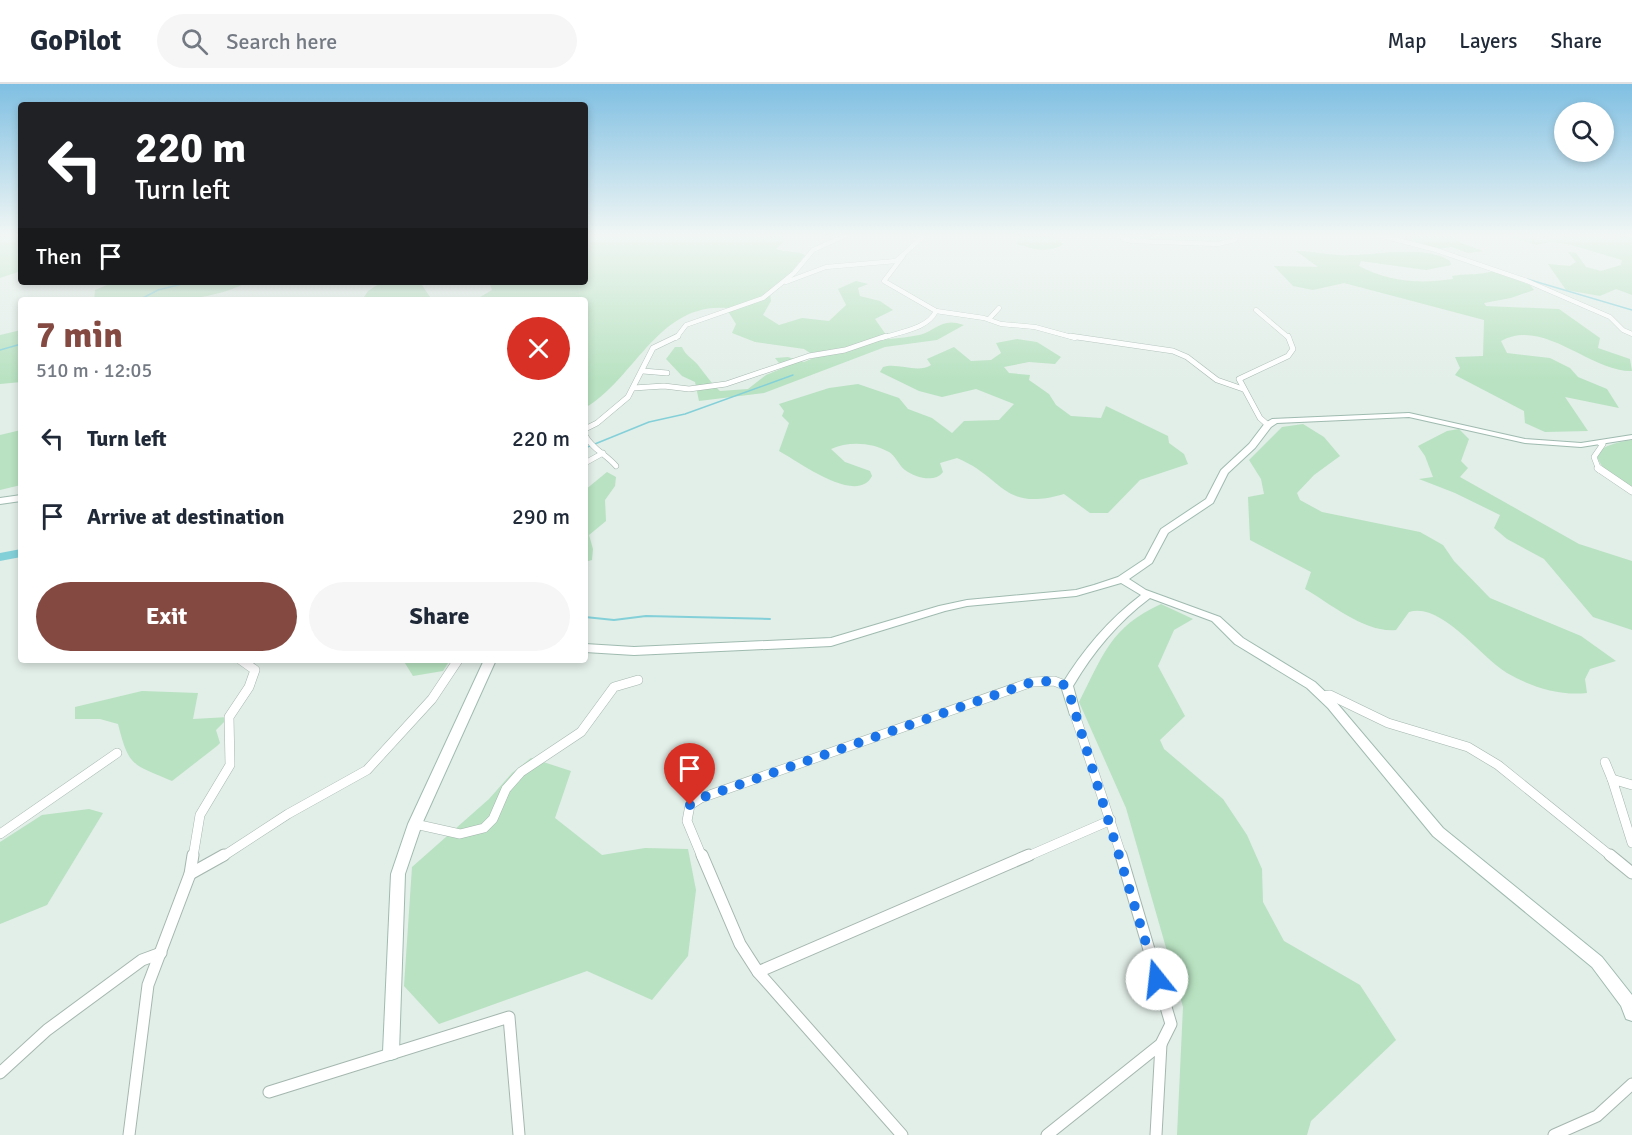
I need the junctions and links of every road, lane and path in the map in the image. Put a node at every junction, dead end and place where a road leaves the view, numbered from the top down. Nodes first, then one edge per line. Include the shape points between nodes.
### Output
1 (888, 283) edge
2 (1532, 283) edge
3 (779, 284) edge
4 (999, 308) dead end
5 (936, 310) junction
6 (1256, 310) dead end
7 (989, 319) junction
8 (1632, 334) edge
9 (643, 371) junction
10 (667, 373) dead end
11 (633, 388) junction
12 (1243, 389) junction
13 (1268, 425) junction
14 (588, 427) edge
15 (1632, 437) edge
16 (588, 440) edge
17 (1600, 443) junction
18 (603, 453) junction
19 (588, 461) edge
20 (616, 466) dead end
21 (1632, 491) edge
22 (18, 498) edge
23 (0, 501) edge
24 (1122, 579) junction
25 (1149, 594) junction
26 (588, 648) edge
27 (245, 663) edge
28 (456, 663) edge
29 (489, 663) edge
30 (638, 680) dead end
31 (1067, 686) junction
32 (1323, 696) junction
33 (1356, 709) junction
34 (1074, 712) joint
35 (1342, 717) junction
36 (117, 753) dead end
37 (1605, 762) dead end
38 (1612, 779) junction
39 (1632, 785) edge
40 (1111, 820) junction
41 (415, 824) junction
42 (0, 834) edge
43 (1632, 843) edge
44 (1632, 873) edge
45 (190, 874) junction
46 (160, 953) junction
47 (758, 972) junction
48 (1632, 1014) edge
49 (1161, 1044) junction
50 (391, 1052) junction
51 (0, 1073) edge
52 (1632, 1084) edge
53 (269, 1092) dead end
54 (129, 1135) edge
55 (519, 1135) edge
56 (902, 1135) edge
57 (1047, 1135) edge
58 (1156, 1135) edge
59 (1554, 1135) edge

1 - 5 street
2 - 8 street via 1610,317
3 - 9 street via 757,300 686,325 678,337 653,348
4 - 7 street
5 - 7 street
5 - 11 street via 924,324 732,382 689,389
6 - 12 street via 1287,334 1293,350 1239,379
7 - 12 street via 1001,324 1039,327 1083,340 1173,351 1218,380
9 - 10 street
9 - 11 street
11 - 14 street via 624,401
12 - 13 street
13 - 17 street via 1296,419 1409,416 1525,441
13 - 24 street via 1224,472 1210,501 1164,531 1149,561
15 - 17 street
16 - 18 street
17 - 21 street via 1603,444 1594,457 1598,469
18 - 19 street
18 - 20 street
22 - 23 street
24 - 25 street
24 - 26 street via 1076,593 942,608 831,642 634,651
25 - 31 street via 1116,620
25 - 32 street via 1216,619 1239,640 1311,684
27 - 45 street via 255,670 230,717 230,765 200,815
28 - 45 street via 432,699 367,770
29 - 41 street
30 - 41 street via 614,687 590,724 574,738 535,759 506,789 495,819 484,828 460,834
31 - 34 street
31 - 47 street via 1054,681 1032,682 690,805 687,821 740,944
32 - 33 street via 1330,695
32 - 35 street
33 - 35 street
33 - 44 street via 1468,747 1498,765
34 - 40 street
35 - 48 street via 1438,832 1597,962 1628,1001
36 - 42 street
37 - 38 street
38 - 39 street
38 - 43 street
40 - 47 street
40 - 49 street via 1171,1024
41 - 50 street via 398,874
45 - 46 street
46 - 51 street via 142,960 47,1029
46 - 54 street via 148,985 141,1022
47 - 56 street
49 - 57 street
49 - 58 street
50 - 53 street
50 - 55 street via 509,1017
52 - 59 street via 1610,1110

